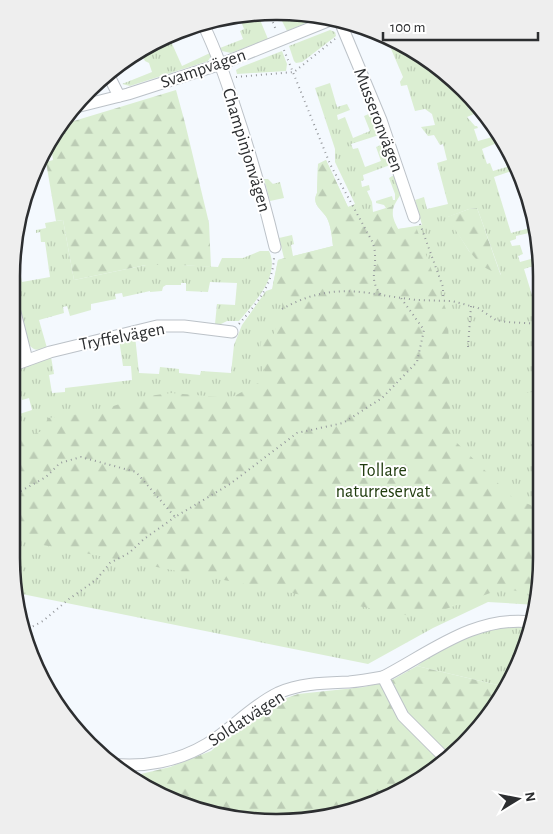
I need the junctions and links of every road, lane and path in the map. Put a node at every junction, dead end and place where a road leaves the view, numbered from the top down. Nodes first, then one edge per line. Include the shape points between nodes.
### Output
1 (272, 20) edge
2 (322, 24) edge
3 (342, 28) edge
4 (206, 30) edge
5 (278, 35) dead end
6 (283, 48) dead end
7 (221, 64) junction
8 (294, 72) junction
9 (225, 76) junction
10 (111, 80) edge
11 (119, 96) junction
12 (80, 112) edge
13 (414, 217) joint
14 (275, 247) joint
15 (381, 295) junction
16 (401, 298) junction
17 (443, 300) junction
18 (471, 306) junction
19 (282, 309) dead end
20 (533, 324) edge
21 (20, 332) edge
22 (232, 332) joint
23 (468, 347) dead end
24 (27, 360) junction
25 (20, 363) edge
26 (20, 492) edge
27 (175, 516) junction
28 (525, 622) edge
29 (30, 628) edge
30 (383, 677) junction
31 (441, 754) edge
32 (125, 764) edge

1 - 5 path
2 - 7 street, Svampvägen
3 - 8 path
3 - 13 street, Musseronvägen via 381,120
4 - 7 street, Champinjonvägen
6 - 8 path
7 - 9 street, Champinjonvägen
7 - 11 street, Svampvägen
8 - 9 path
8 - 15 path via 330,164 373,243 374,287
9 - 14 street, Champinjonvägen via 256,172
10 - 11 street
11 - 12 street, Svampvägen
13 - 17 path via 420,223 443,287
14 - 22 path via 274,268 269,282
15 - 16 path
15 - 19 path via 357,290 322,292
16 - 17 path
16 - 27 path via 424,330 417,362 382,398 343,423 297,433 230,484
17 - 18 path
18 - 20 path via 496,320
18 - 23 path
21 - 24 street
22 - 24 street, Tryffelvägen via 157,326
24 - 25 street, Tryffelvägen
26 - 27 path via 46,477 60,463 81,457 136,472
27 - 29 path
28 - 30 street, Soldatvägen via 496,623 448,639
30 - 31 street via 403,716
30 - 32 street, Soldatvägen via 322,683 278,693 242,716 208,744 181,757 142,765

